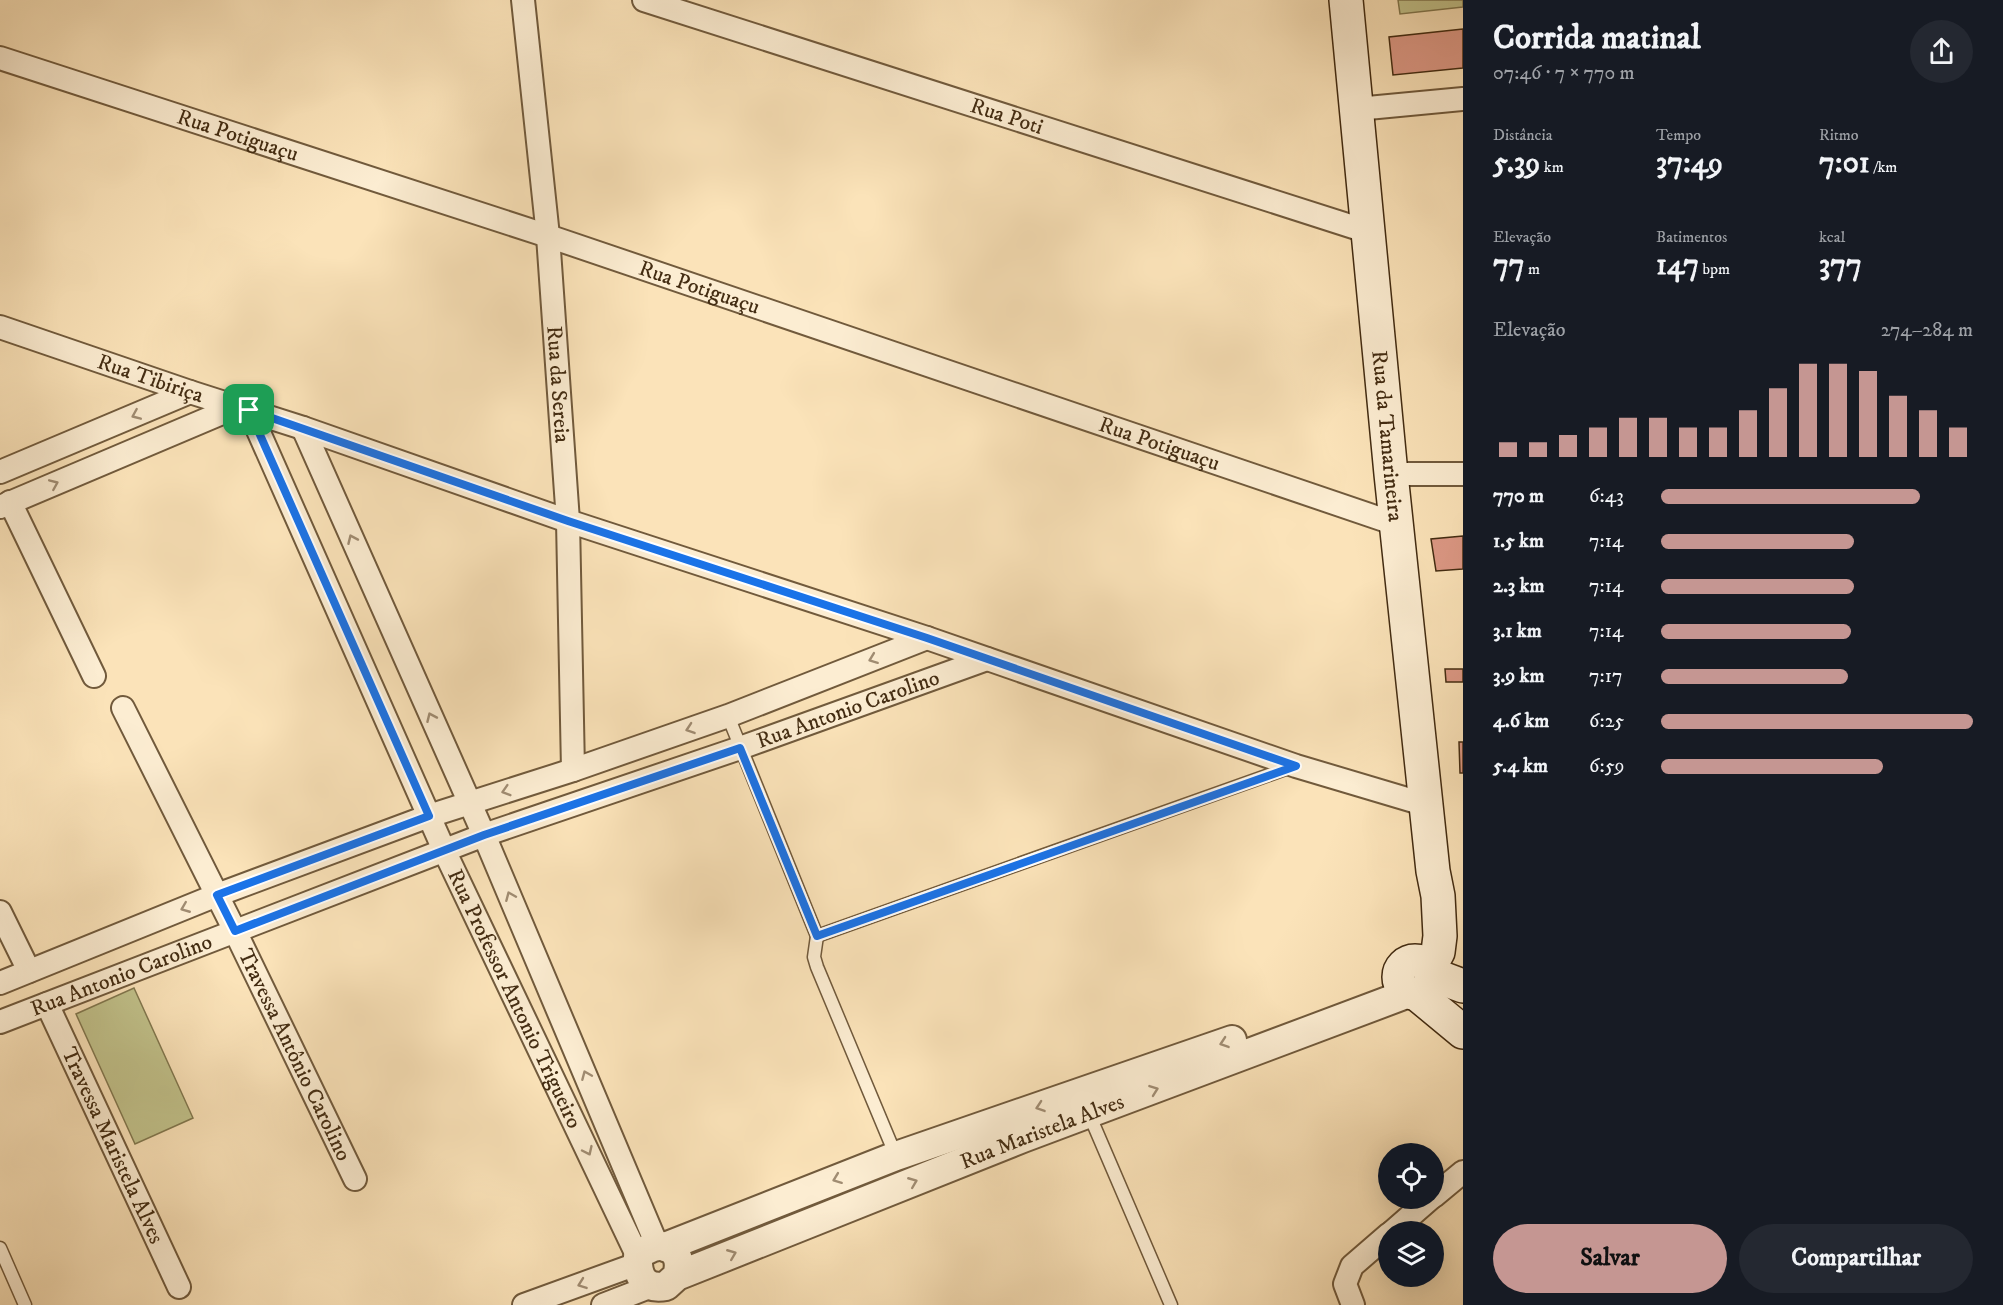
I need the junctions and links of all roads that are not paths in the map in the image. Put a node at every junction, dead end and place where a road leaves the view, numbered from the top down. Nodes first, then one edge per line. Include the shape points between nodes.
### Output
1 (523, 0) edge
2 (644, 0) edge
3 (1346, 0) edge
4 (0, 58) edge
5 (1463, 99) edge
6 (1357, 109) junction
7 (1369, 232) junction
8 (548, 236) junction
9 (0, 327) edge
10 (190, 392) junction
11 (243, 409) junction
12 (303, 428) junction
13 (0, 472) edge
14 (1391, 474) junction
15 (1463, 474) edge
16 (5, 505) edge
17 (568, 521) junction
18 (1396, 524) junction
19 (927, 638) junction
20 (987, 660) junction
21 (94, 676) dead end
22 (123, 708) dead end
23 (728, 716) junction
24 (740, 748) junction
25 (1296, 766) junction
26 (573, 770) junction
27 (469, 802) junction
28 (1427, 805) junction
29 (429, 816) junction
30 (484, 835) junction
31 (444, 850) junction
32 (217, 895) junction
33 (0, 912) edge
34 (235, 931) junction
35 (817, 936) junction
36 (29, 971) junction
37 (1418, 979) junction
38 (0, 983) edge
39 (1463, 986) edge
40 (47, 1004) junction
41 (0, 1022) edge
42 (1463, 1032) edge
43 (1089, 1114) junction
44 (896, 1156) junction
45 (1463, 1172) edge
46 (355, 1179) dead end
47 (1444, 1188) edge
48 (1419, 1209) edge
49 (1404, 1221) edge
50 (1378, 1243) edge
51 (0, 1248) edge
52 (661, 1275) edge
53 (179, 1287) dead end
54 (25, 1305) edge
55 (524, 1305) edge
56 (603, 1305) edge
57 (1171, 1305) edge
58 (1353, 1305) edge

1 - 8 street, Rua da Sereia
2 - 7 street, Rua Poti
3 - 6 main road, Rua da Tamarineira
4 - 8 street, Rua Potiguaçu
5 - 6 street
6 - 7 main road, Rua da Tamarineira
7 - 14 main road, Rua da Tamarineira
8 - 17 street, Rua da Sereia
8 - 18 street, Rua Potiguaçu
9 - 10 street, Rua Tibiriça
10 - 11 street, Rua Tibiriça
10 -> 13 street
11 - 12 street, Rua Tibiriça
16 -> 11 street
11 - 29 street, Rua Professor Antonio Trigueiro
12 - 17 street, Rua Tibiriça
27 -> 12 street, Rua Professor Antonio Trigueiro
14 - 15 street
14 - 18 main road, Rua da Tamarineira
16 - 21 street
17 - 19 street, Rua Tibiriça
17 - 26 street, Rua da Sereia
18 - 28 main road, Rua da Tamarineira
19 - 20 street, Rua Tibiriça
19 -> 23 street, Rua Antonio Carolino
20 - 24 street, Rua Antonio Carolino
20 - 25 street, Rua Tibiriça
22 - 32 street, Travessa Antônio Carolino
23 - 24 lane
23 -> 26 street, Rua Antonio Carolino
24 - 30 street, Rua Antonio Carolino
24 - 35 lane
25 - 28 street, Rua Tibiriça
25 - 35 lane
26 -> 27 street, Rua Antonio Carolino
27 - 29 street, Rua Antonio Carolino
27 - 30 street, Rua Professor Antonio Trigueiro
28 - 37 main road, Rua da Tamarineira via 1433,871
29 - 31 street, Rua Professor Antonio Trigueiro
29 - 32 street, Rua Antonio Carolino
30 - 31 street, Rua Antonio Carolino
52 -> 30 street, Rua Professor Antonio Trigueiro
31 - 34 street, Rua Antonio Carolino
31 -> 52 street, Rua Professor Antonio Trigueiro
32 - 34 street, Travessa Antônio Carolino
32 -> 36 street, Rua Antonio Carolino
33 - 36 street
34 - 40 street, Rua Antonio Carolino
34 - 46 street, Travessa Antônio Carolino
35 - 44 lane via 817,968
36 - 38 street, Rua Antonio Carolino
37 - 39 main road
37 - 42 main road
43 -> 37 street, Rua Maristela Alves
37 -> 44 street, Rua Maristela Alves
40 - 41 street, Rua Antonio Carolino
40 - 53 street, Travessa Maristela Alves
52 -> 43 street, Rua Maristela Alves
43 - 57 lane
44 -> 52 street, Rua Maristela Alves
45 - 47 street
48 - 49 street
50 - 58 street via 1352,1266 1347,1276 1346,1291
51 - 54 lane
52 -> 55 street, Rua Maristela Alves
52 - 56 street, Rua Maristela Alves

